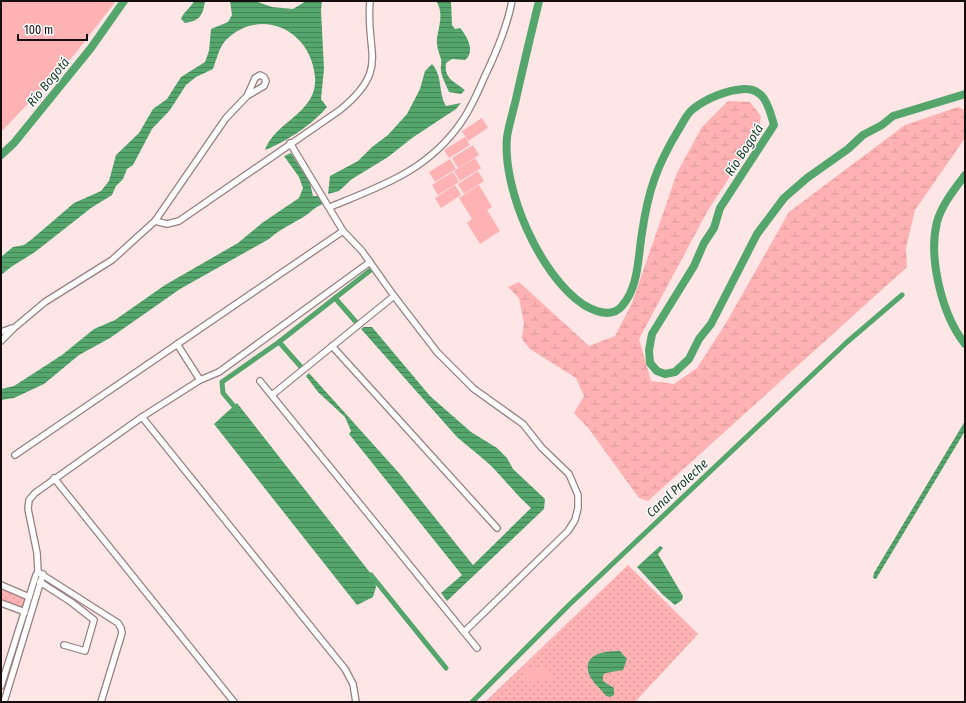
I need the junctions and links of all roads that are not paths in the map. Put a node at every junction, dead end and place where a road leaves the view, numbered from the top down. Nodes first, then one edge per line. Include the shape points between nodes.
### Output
1 (370, 1) edge
2 (512, 1) edge
3 (247, 96) dead end
4 (290, 143) junction
5 (330, 207) junction
6 (156, 221) junction
7 (343, 231) junction
8 (370, 262) junction
9 (394, 296) junction
10 (14, 328) junction
11 (1, 332) edge
12 (1, 341) edge
13 (178, 344) junction
14 (332, 346) junction
15 (200, 380) junction
16 (260, 381) dead end
17 (272, 395) junction
18 (142, 417) junction
19 (15, 455) dead end
20 (54, 478) junction
21 (497, 528) dead end
22 (41, 573) junction
23 (40, 582) junction
24 (1, 585) edge
25 (29, 597) junction
26 (1, 603) edge
27 (25, 612) junction
28 (464, 632) junction
29 (64, 645) dead end
30 (477, 648) dead end
31 (1, 686) edge
32 (4, 702) edge
33 (101, 702) edge
34 (234, 702) edge
35 (356, 702) edge

1 - 4 street via 372,69 363,88 340,110
2 - 5 street via 510,16 496,53 463,120 450,138 414,170
3 - 6 street via 226,118
4 - 5 street
4 - 6 street via 179,221 167,224
5 - 7 street
6 - 10 street via 112,260 45,302
7 - 8 street
7 - 13 street
8 - 9 street
8 - 15 street via 219,372
9 - 14 street
9 - 28 street via 453,369 474,389 523,424 542,448 569,474 578,495 575,520 568,531
10 - 11 street
10 - 12 street
13 - 15 street
13 - 19 street
14 - 17 street
14 - 21 street
15 - 18 street
16 - 17 street
17 - 28 street
18 - 20 street
18 - 35 street via 345,669 353,684
20 - 22 street via 35,493 28,508
20 - 34 street
22 - 23 street
22 - 25 street via 36,575
22 - 33 street via 118,623 121,628 122,633
23 - 29 street via 94,620 85,651
23 - 32 street
24 - 25 street
25 - 27 street
26 - 27 street
27 - 31 street
28 - 30 street

